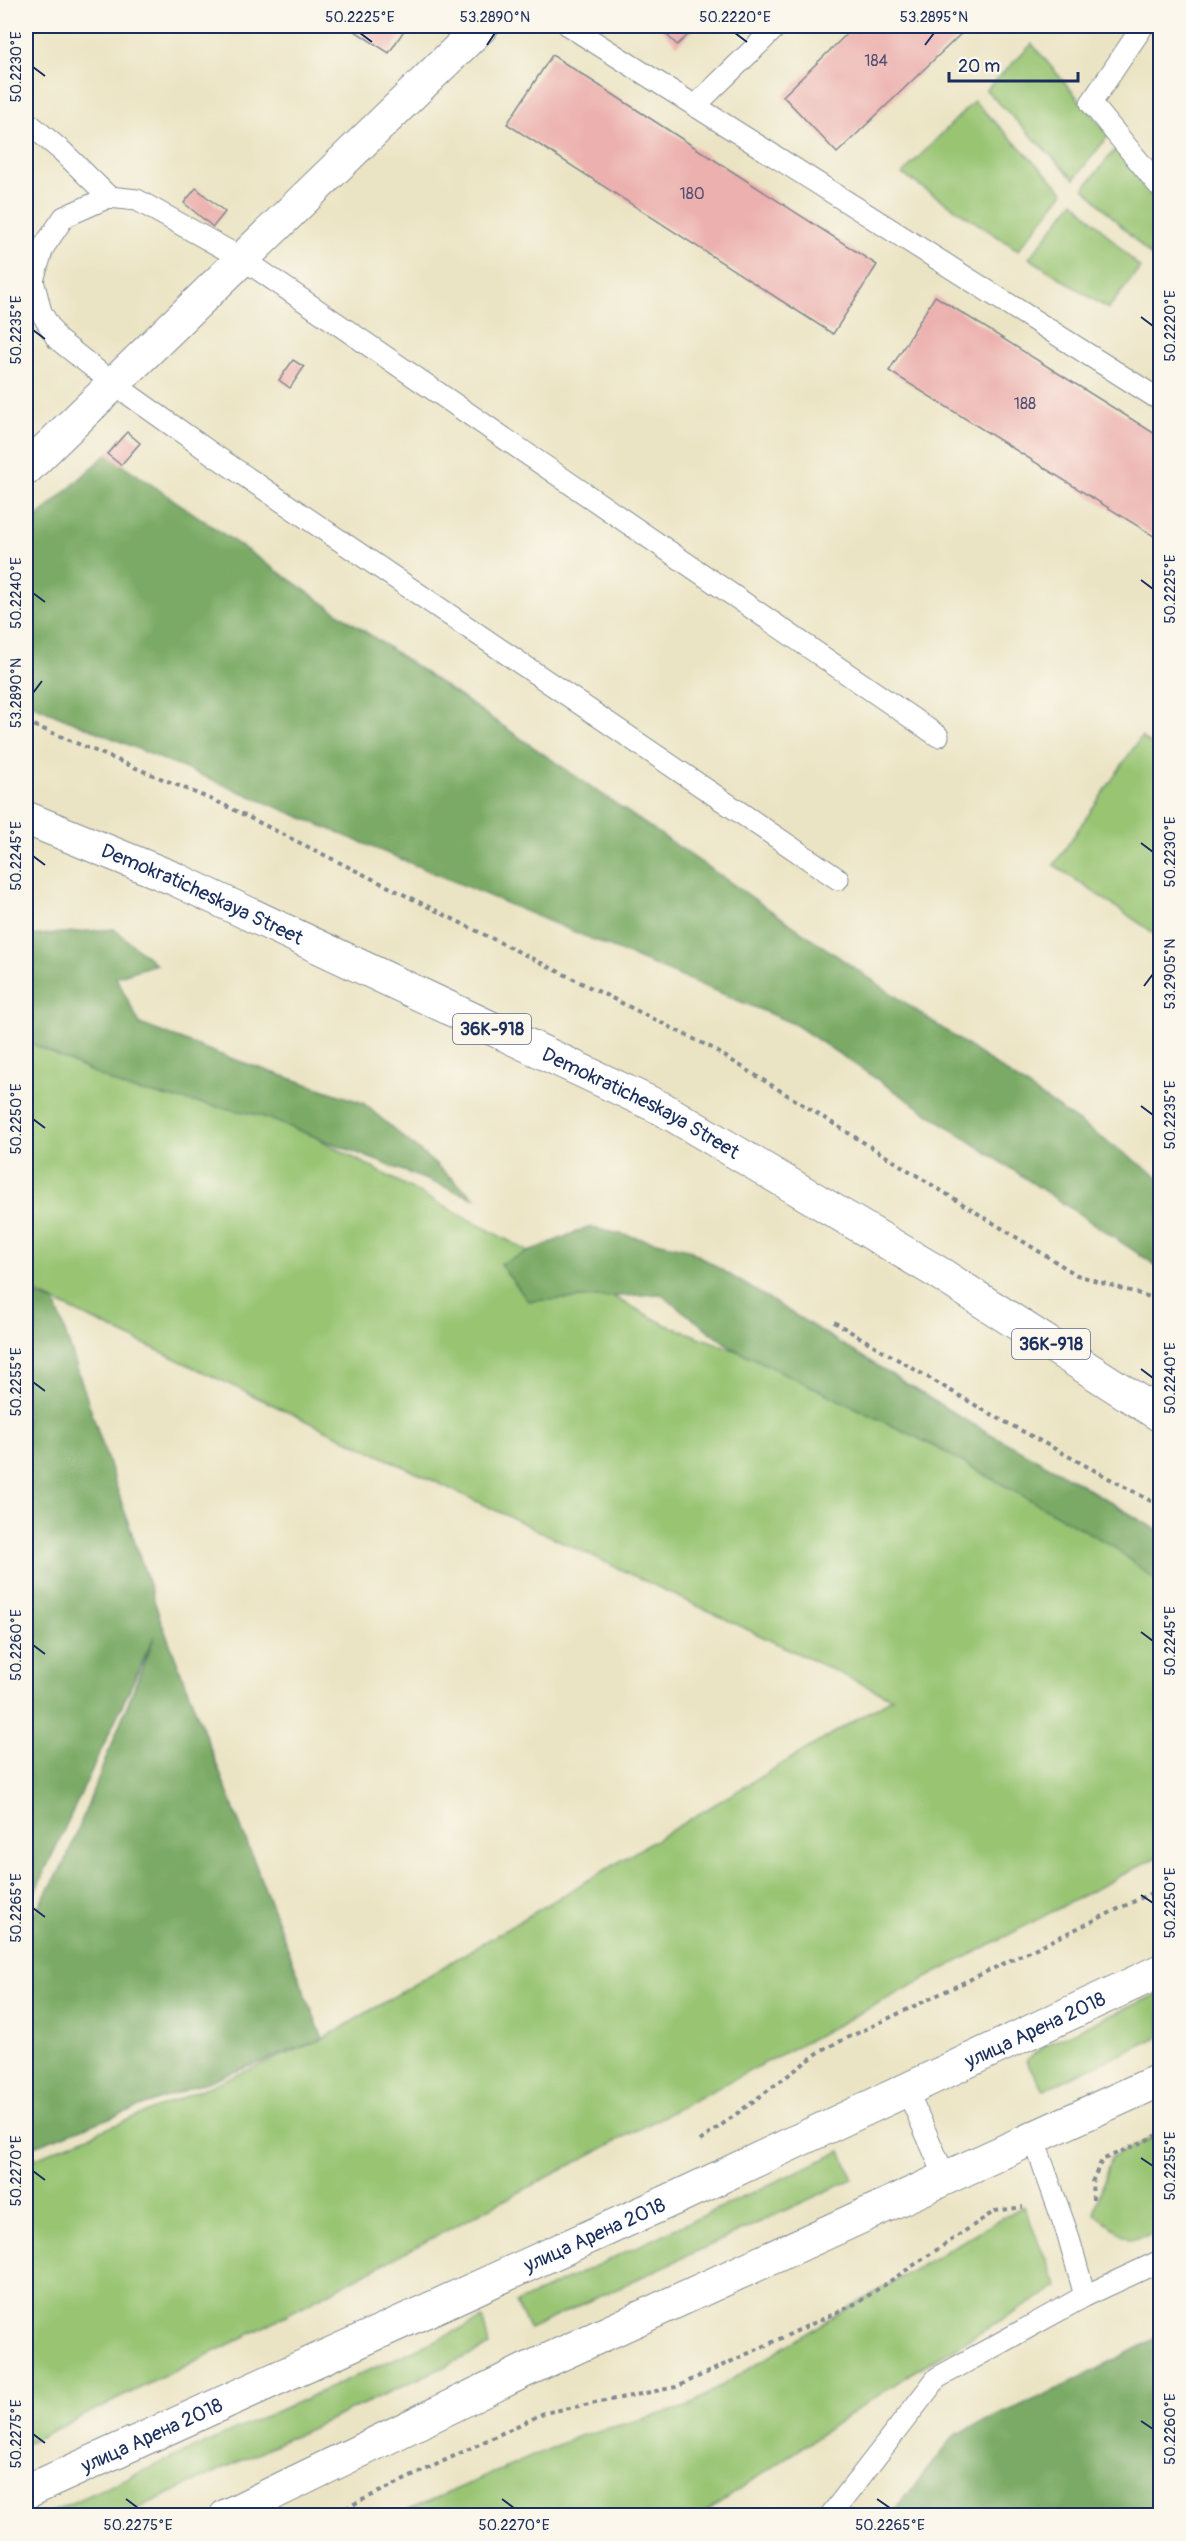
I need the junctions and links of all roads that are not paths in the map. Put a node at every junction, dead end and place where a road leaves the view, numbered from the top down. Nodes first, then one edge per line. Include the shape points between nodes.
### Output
1 (482, 26) edge
2 (569, 26) edge
3 (777, 26) edge
4 (1143, 26) edge
5 (695, 106) junction
6 (26, 121) edge
7 (1161, 187) edge
8 (109, 196) junction
9 (243, 259) junction
10 (114, 384) junction
11 (1161, 400) edge
12 (26, 469) edge
13 (938, 736) dead end
14 (26, 818) edge
15 (838, 879) dead end
16 (1161, 1415) edge
17 (1161, 1971) edge
18 (1161, 2080) edge
19 (907, 2090) junction
20 (1033, 2137) junction
21 (946, 2179) junction
22 (1161, 2261) edge
23 (1085, 2296) junction
24 (26, 2492) edge
25 (226, 2516) edge
26 (830, 2516) edge

1 - 9 main road
2 - 5 lane
3 - 5 lane
4 - 7 lane via 1091,103
5 - 11 lane
6 - 8 lane
8 - 9 lane via 137,200
8 - 10 lane via 64,217 43,248 33,280 41,312 57,339
9 - 10 main road
9 - 13 lane
10 - 12 main road
10 - 15 lane
14 - 16 main road, Demokraticheskaya Street / 36К-918 via 175,879 663,1109 942,1275
17 - 19 main road, улица Арена 2018
18 - 20 main road
19 - 21 lane
19 - 24 main road, улица Арена 2018
20 - 21 main road
20 - 23 lane
21 - 25 main road via 524,2371
22 - 23 lane
23 - 26 lane via 937,2378

